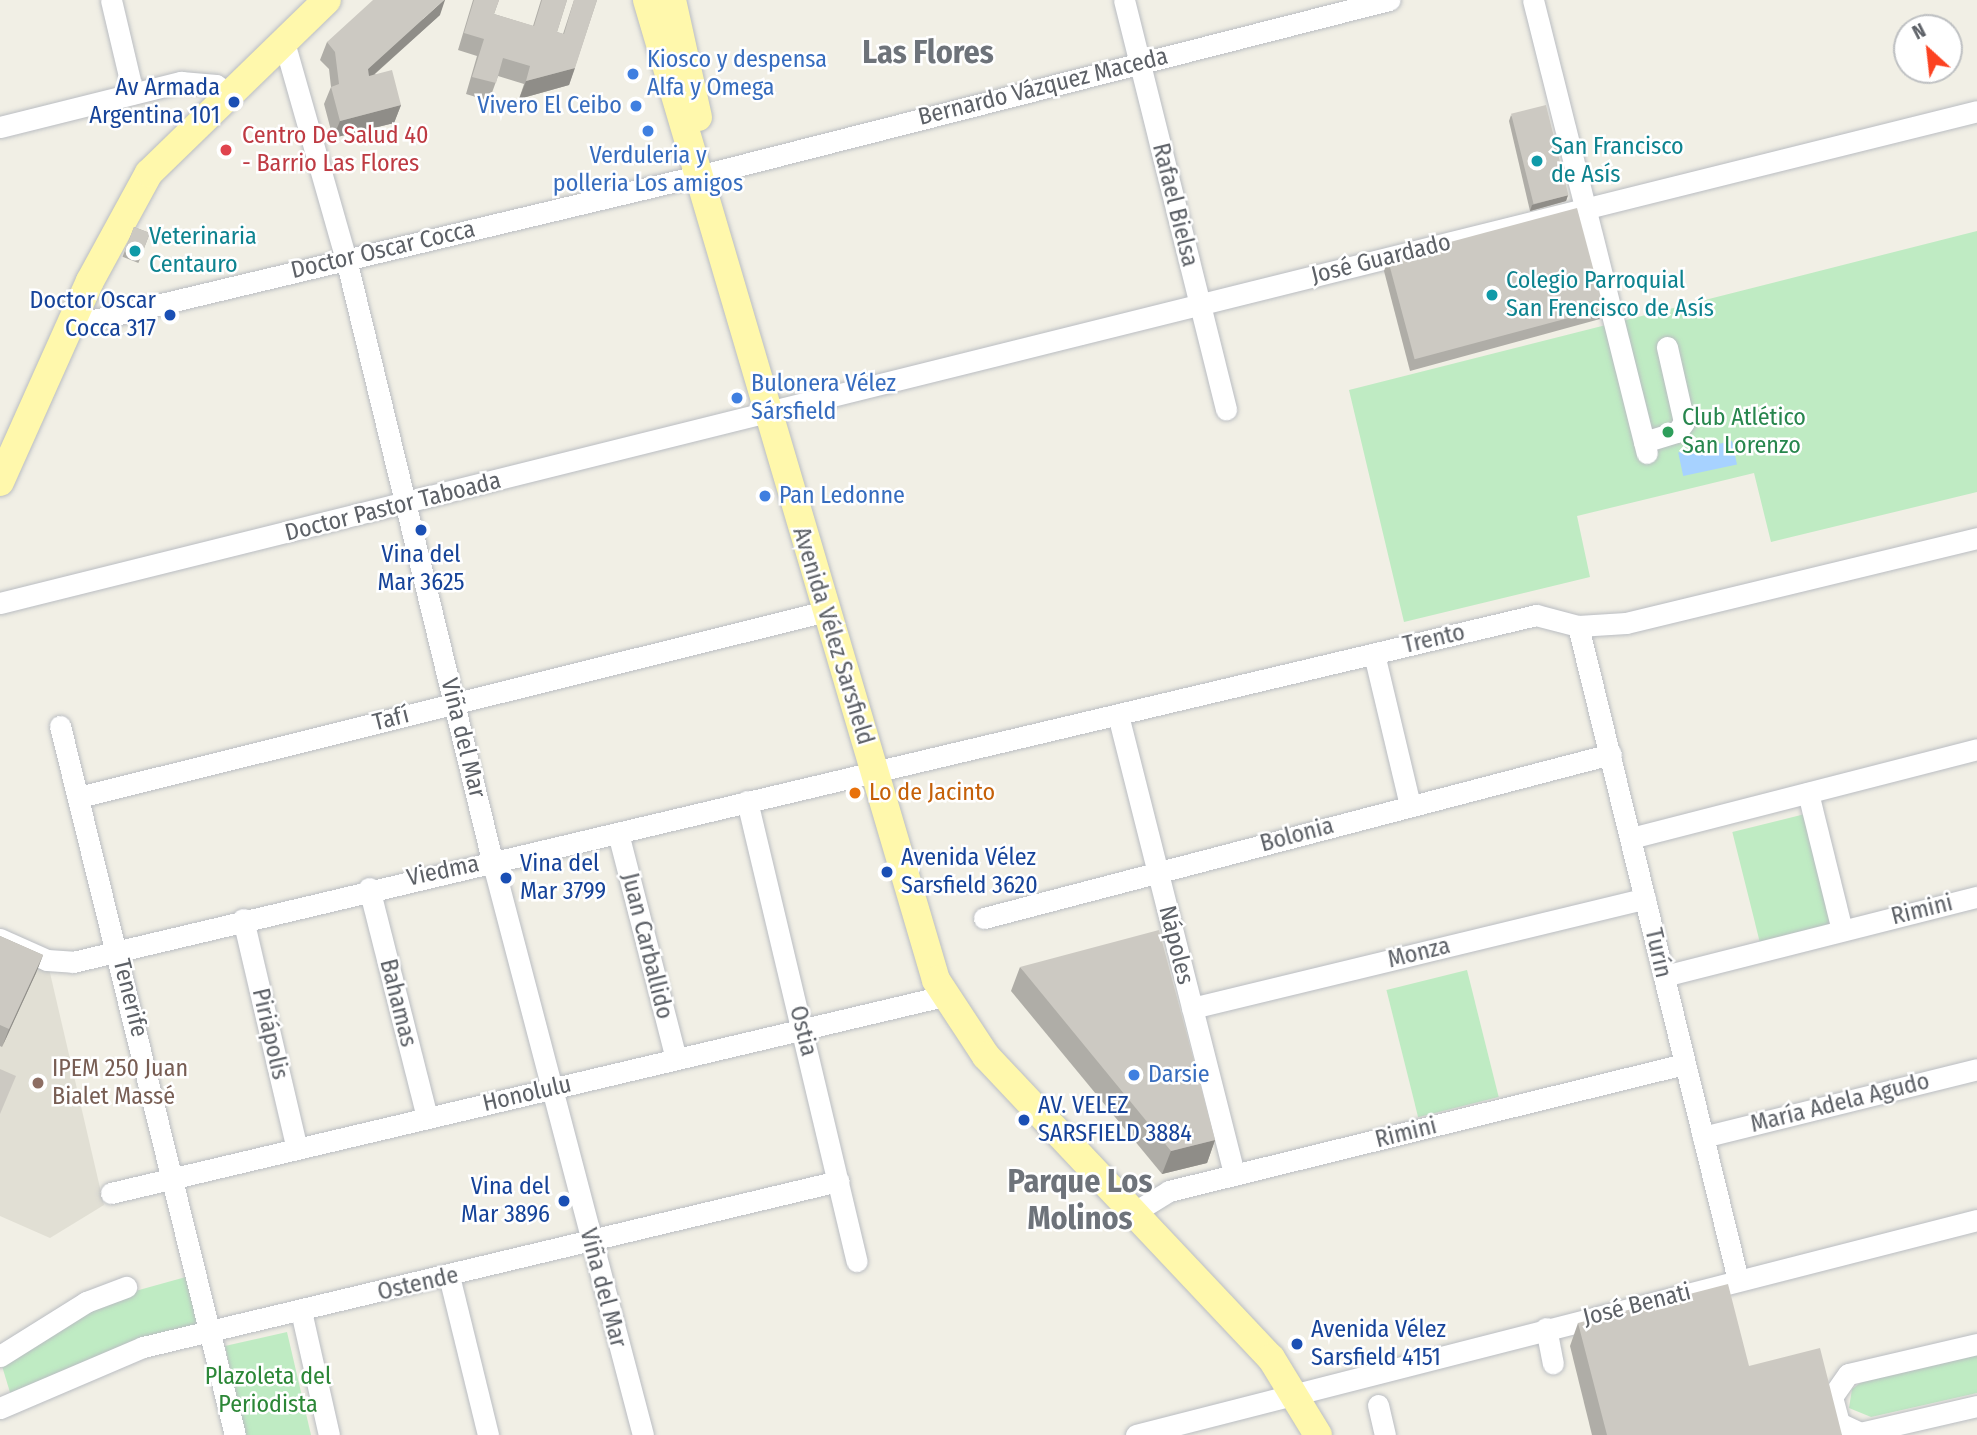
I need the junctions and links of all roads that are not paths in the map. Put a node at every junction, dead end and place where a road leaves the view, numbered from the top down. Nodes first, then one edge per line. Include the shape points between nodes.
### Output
1 (111, 0) edge
2 (302, 0) edge
3 (327, 0) edge
4 (647, 0) edge
5 (672, 0) edge
6 (1124, 0) edge
7 (1389, 0) edge
8 (1533, 0) edge
9 (284, 42) junction
10 (1140, 62) junction
11 (222, 89) junction
12 (133, 93) junction
13 (1977, 111) edge
14 (0, 127) edge
15 (706, 174) junction
16 (1586, 207) junction
17 (346, 259) junction
18 (1200, 304) junction
19 (69, 326) junction
20 (1667, 347) dead end
21 (1226, 410) dead end
22 (776, 412) junction
23 (0, 440) edge
24 (0, 482) edge
25 (404, 504) junction
26 (1977, 538) edge
27 (0, 603) edge
28 (826, 611) junction
29 (1578, 626) junction
30 (1374, 653) junction
31 (454, 703) junction
32 (1118, 715) junction
33 (60, 726) dead end
34 (1977, 749) edge
35 (1611, 754) junction
36 (882, 770) junction
37 (1808, 793) junction
38 (79, 797) junction
39 (747, 801) junction
40 (1410, 805) junction
41 (618, 833) junction
42 (1631, 838) junction
43 (492, 860) junction
44 (1157, 872) junction
45 (369, 888) junction
46 (1977, 897) edge
47 (1645, 898) junction
48 (984, 918) dead end
49 (243, 919) junction
50 (1842, 930) junction
51 (0, 939) edge
52 (118, 950) junction
53 (1664, 976) junction
54 (944, 996) junction
55 (1192, 1008) junction
56 (803, 1030) junction
57 (676, 1059) junction
58 (1684, 1064) junction
59 (1977, 1069) edge
60 (553, 1088) junction
61 (427, 1118) junction
62 (1703, 1137) junction
63 (297, 1149) junction
64 (1234, 1175) junction
65 (175, 1178) junction
66 (838, 1181) junction
67 (111, 1193) dead end
68 (1141, 1207) junction
69 (1977, 1220) edge
70 (590, 1244) junction
71 (858, 1261) dead end
72 (449, 1276) junction
73 (1738, 1280) junction
74 (126, 1287) dead end
75 (301, 1311) junction
76 (1545, 1328) junction
77 (210, 1331) junction
78 (1977, 1344) edge
79 (0, 1356) edge
80 (1553, 1363) dead end
81 (1305, 1391) junction
82 (2, 1402) edge
83 (1378, 1405) dead end
84 (1977, 1406) edge
85 (235, 1435) edge
86 (329, 1435) edge
87 (488, 1435) edge
88 (643, 1435) edge
89 (1136, 1435) edge
90 (1318, 1435) edge
91 (1335, 1435) edge
92 (1385, 1435) edge

1 - 12 street
2 - 11 main road
3 - 9 main road
4 - 15 main road, Avenida Vélez Sarsfield
5 - 15 main road, Avenida Vélez Sarsfield
6 - 10 street, Rafael Bielsa
7 - 10 street, Bernardo Vázquez Maceda
8 - 16 street
9 - 11 main road
9 - 17 street, Viña del Mar
10 - 15 street, Bernardo Vázquez Maceda
10 - 18 street, Rafael Bielsa
11 - 12 street via 181,82
11 - 19 main road via 149,173
11 - 23 main road via 157,143 107,211
12 - 14 street
13 - 16 street, José Guardado
15 - 17 street, Doctor Oscar Cocca
15 - 22 main road, Avenida Vélez Sarsfield
16 - 18 street, José Guardado
16 - 20 street via 1645,448 1677,432 1684,422
17 - 19 street, Doctor Oscar Cocca
17 - 25 street, Viña del Mar
18 - 21 street, Rafael Bielsa
18 - 22 street, José Guardado
19 - 24 main road
22 - 25 street, Doctor Pastor Taboada
22 - 28 main road, Avenida Vélez Sarsfield
22 - 36 main road, Avenida Vélez Sarsfield
25 - 27 street, Doctor Pastor Taboada
25 - 31 street, Viña del Mar
26 - 29 street, Trento via 1626,623
28 - 31 street, Tafí
28 - 36 main road, Avenida Vélez Sarsfield
29 - 30 street, Trento via 1536,615
29 - 35 street, Turín
30 - 32 street, Trento
30 - 40 street
31 - 38 street, Tafí
31 - 43 street, Viña del Mar
32 - 36 street, Trento
32 - 44 street, Nápoles
33 - 38 street, Tenerife
34 - 37 street
35 - 40 street, Bolonia
35 - 42 street, Turín
36 - 39 street, Viedma
36 - 54 main road, Avenida Vélez Sarsfield via 920,936
36 - 68 main road, Avenida Vélez Sarsfield via 958,988 1000,1045
37 - 42 street
37 - 50 street
38 - 52 street, Tenerife
39 - 41 street, Viedma
39 - 56 street, Ostia
40 - 44 street, Bolonia
41 - 43 street, Viedma
41 - 57 street, Juan Carballido
42 - 47 street, Turín
43 - 45 street, Viedma
43 - 60 street, Viña del Mar
44 - 48 street, Bolonia
44 - 55 street, Nápoles
45 - 49 street, Viedma
45 - 61 street, Bahamas
46 - 50 street, Rimini
47 - 53 street, Turín
47 - 55 street, Monza
49 - 52 street, Viedma
49 - 63 street, Piriápolis
50 - 53 street, Rimini
51 - 52 street, Viedma via 59,964
52 - 65 street, Tenerife
53 - 58 street, Turín
54 - 56 street, Honolulu
54 - 68 main road, Avenida Vélez Sarsfield via 986,1056
55 - 64 street, Nápoles
56 - 57 street, Honolulu
56 - 66 street, Ostia
57 - 60 street, Honolulu
58 - 62 street, Turín
58 - 64 street, Rimini
59 - 62 street, María Adela Agudo
60 - 61 street, Honolulu
60 - 70 street, Viña del Mar
61 - 63 street, Honolulu
62 - 73 street, Turín
63 - 65 street, Honolulu
64 - 68 street, Rimini
65 - 67 street, Honolulu
65 - 77 street, Tenerife
66 - 70 street, Ostende
66 - 71 street, Ostia
68 - 81 main road, Avenida Vélez Sarsfield
69 - 73 street, José Benati
70 - 72 street, Ostende
70 - 88 street, Viña del Mar
72 - 75 street, Ostende
72 - 87 street
73 - 76 street, José Benati
74 - 79 street via 86,1302
75 - 77 street, Ostende
75 - 86 street
76 - 80 street
76 - 81 street, José Benati
77 - 82 street, Ostende via 128,1352
77 - 85 street, Tenerife
78 - 84 street via 1848,1374 1832,1397 1839,1423 1860,1433
81 - 89 street, José Benati
81 - 90 main road, Avenida Vélez Sarsfield
81 - 91 main road, Avenida Vélez Sarsfield
83 - 92 street

